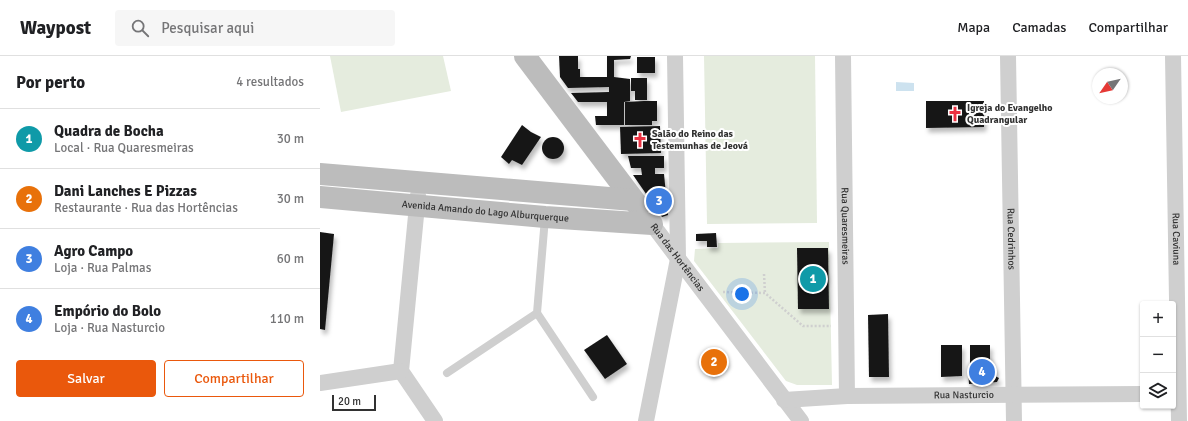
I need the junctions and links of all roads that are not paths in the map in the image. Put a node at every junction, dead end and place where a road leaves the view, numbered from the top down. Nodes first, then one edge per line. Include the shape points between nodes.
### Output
1 (525, 56) edge
2 (675, 56) edge
3 (843, 56) edge
4 (1008, 56) edge
5 (1173, 56) edge
6 (320, 174) edge
7 (419, 183) junction
8 (320, 197) edge
9 (633, 200) junction
10 (418, 206) junction
11 (545, 217) junction
12 (652, 224) junction
13 (678, 259) junction
14 (537, 313) junction
15 (401, 371) junction
16 (447, 373) dead end
17 (320, 383) edge
18 (1140, 394) edge
19 (1180, 394) edge
20 (1014, 395) junction
21 (847, 396) junction
22 (593, 397) dead end
23 (784, 400) junction
24 (435, 421) edge
25 (646, 421) edge
26 (801, 421) edge
27 (1014, 421) edge
28 (1179, 421) edge

1 - 9 street, Rua das Hortências
2 - 13 street
3 - 21 street, Rua Quaresmeiras
4 - 20 street, Rua Cedrinhos
5 - 19 street, Rua Caviuna
6 - 7 street
7 - 9 street
7 - 10 street
8 - 10 street, Avenida Amando do Lago Alburquerque
9 - 12 street, Rua das Hortências
10 - 11 street, Avenida Amando do Lago Alburquerque
10 - 15 street
11 - 12 street, Avenida Amando do Lago Alburquerque
11 - 14 lane
12 - 13 street, Rua das Hortências
13 - 23 street, Rua das Hortências
13 - 25 street
14 - 16 lane
14 - 22 lane
15 - 17 street
15 - 24 street
18 - 20 street, Rua Nasturcio
19 - 28 street, Rua Caviuna
20 - 21 street, Rua Nasturcio
20 - 27 street, Rua Cedrinhos
21 - 23 street, Rua Nasturcio
23 - 26 street, Rua das Hortências

